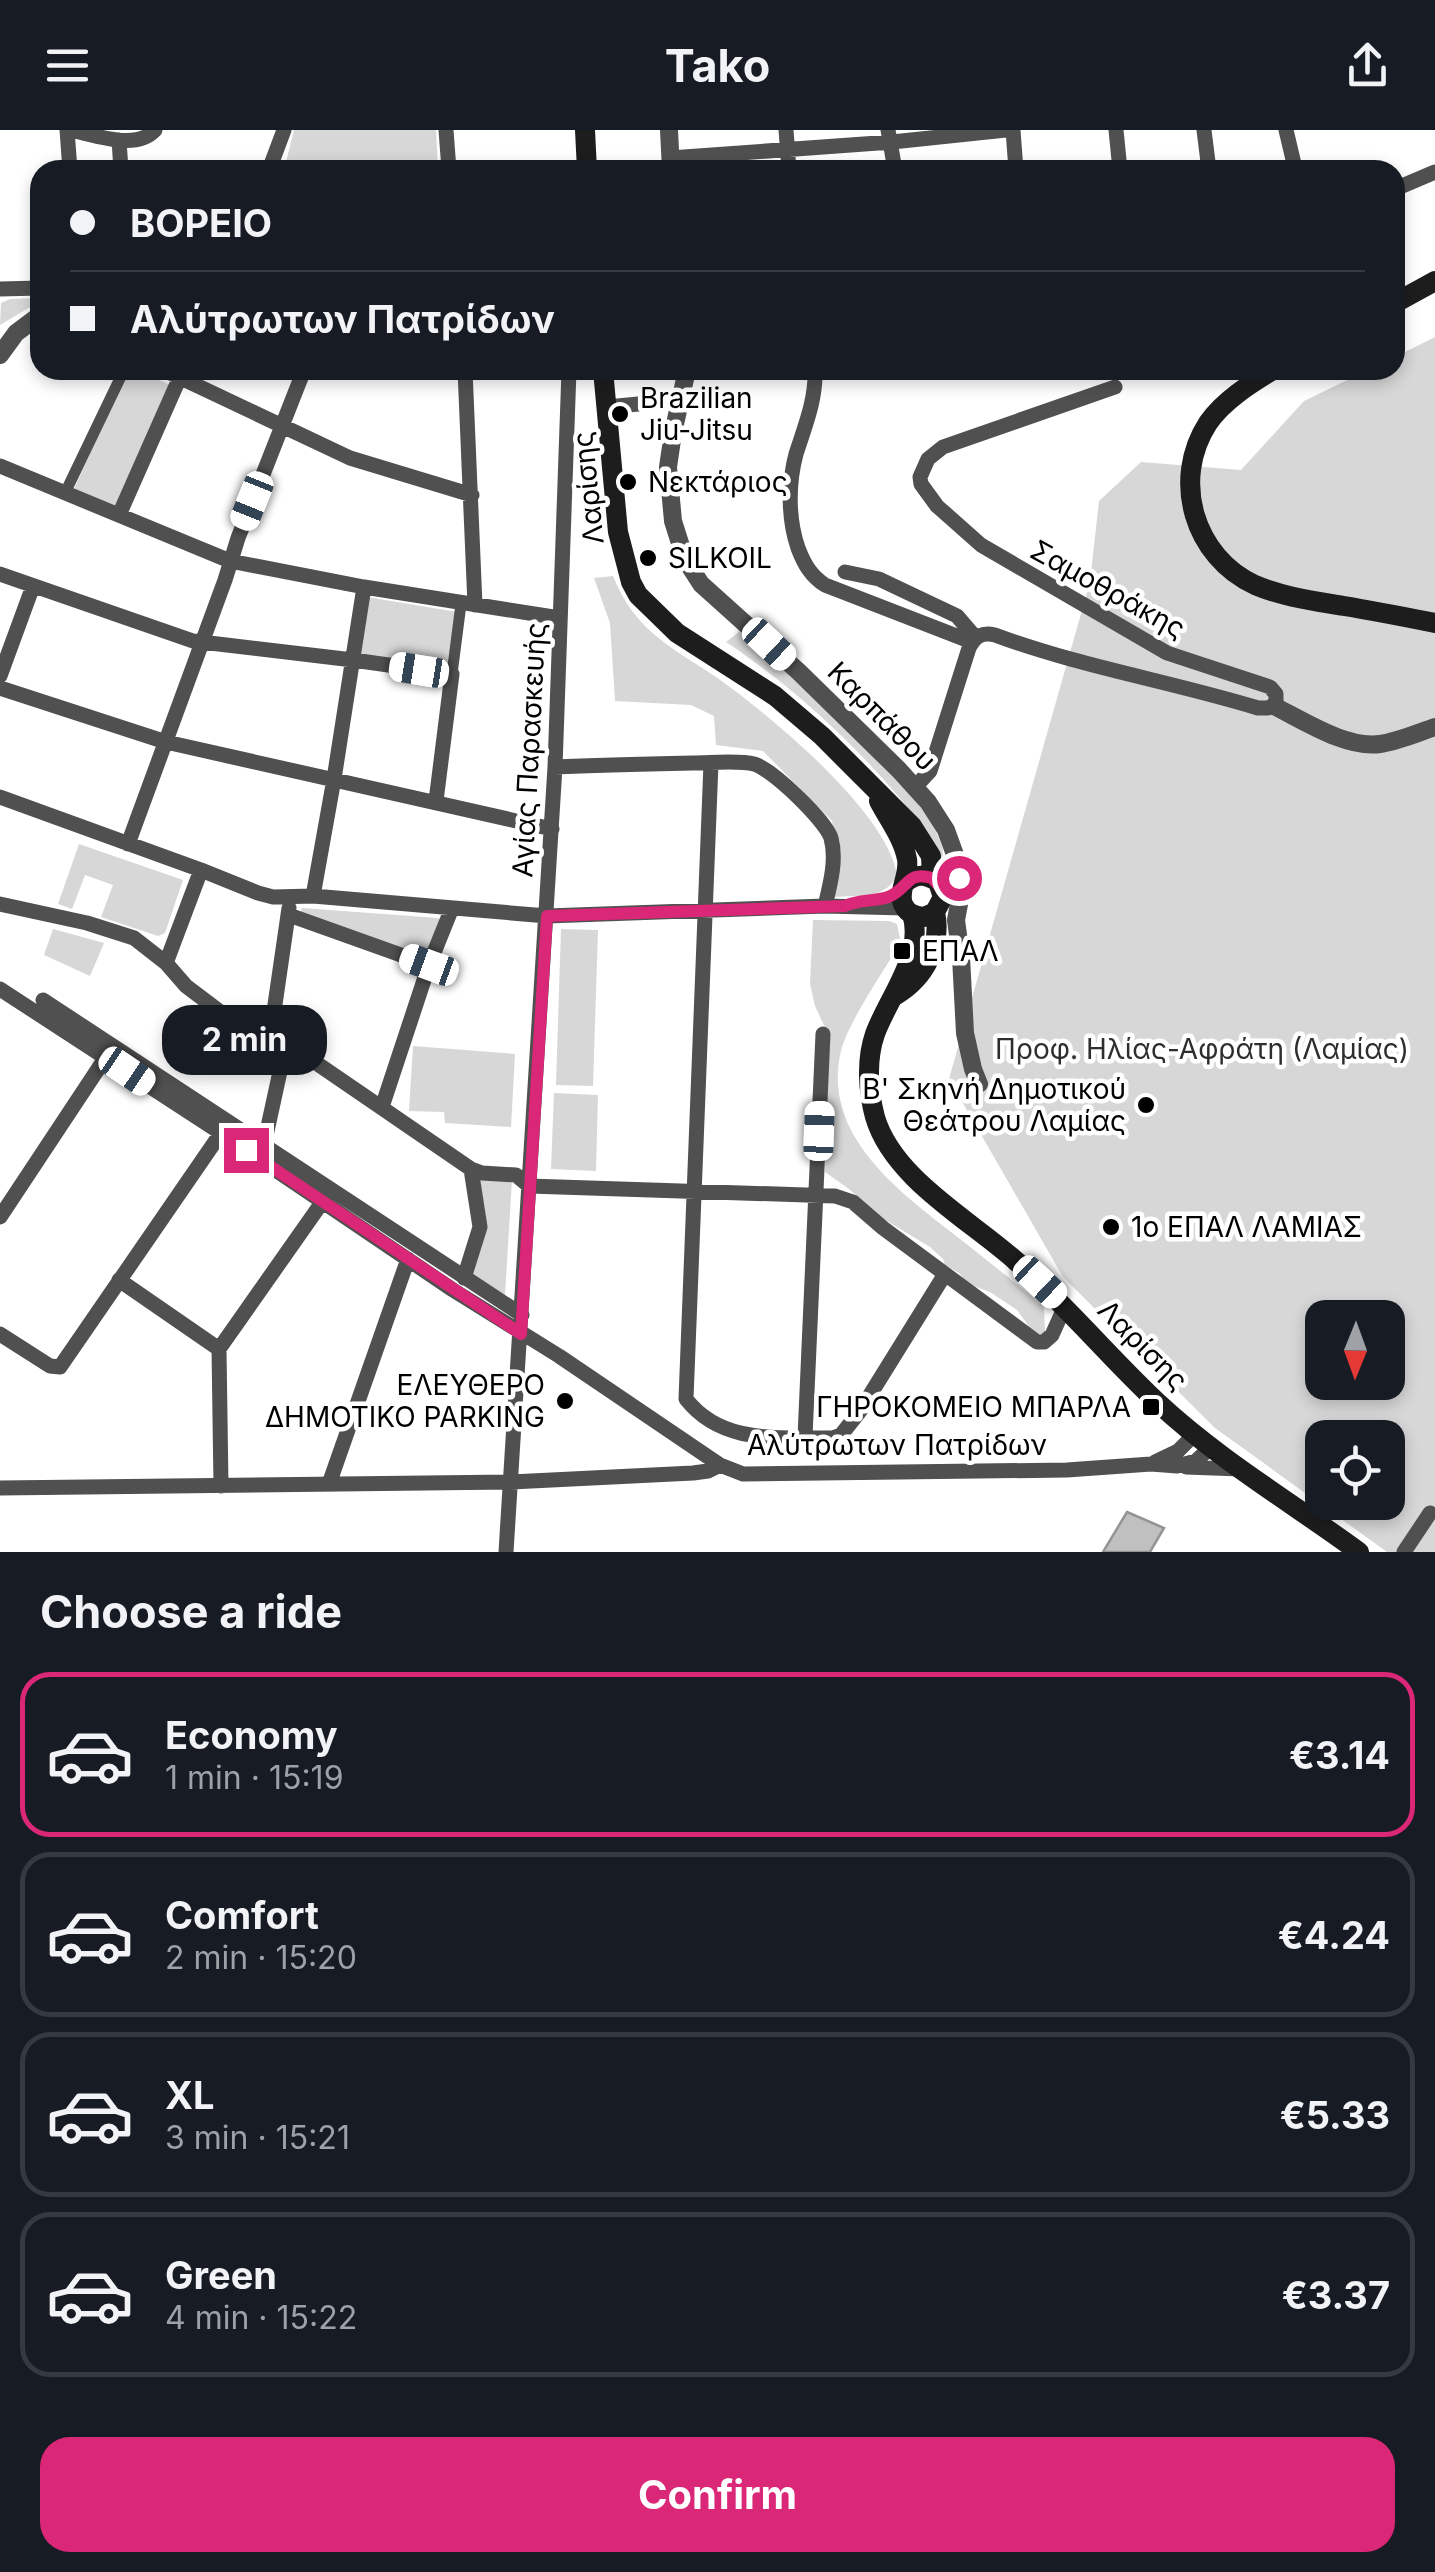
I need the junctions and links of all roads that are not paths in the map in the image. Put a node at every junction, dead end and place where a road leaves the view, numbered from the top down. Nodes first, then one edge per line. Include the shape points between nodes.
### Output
1 (68, 130) edge
2 (284, 130) edge
3 (446, 130) edge
4 (585, 130) edge
5 (669, 130) edge
6 (786, 130) edge
7 (1009, 130) edge
8 (1116, 130) edge
9 (1204, 130) edge
10 (1286, 130) edge
11 (154, 132) edge
12 (952, 133) edge
13 (890, 136) edge
14 (118, 140) junction
15 (786, 148) junction
16 (70, 160) edge
17 (120, 160) edge
18 (274, 160) edge
19 (448, 160) edge
20 (586, 160) edge
21 (670, 160) edge
22 (699, 160) edge
23 (788, 160) edge
24 (1014, 160) edge
25 (1119, 160) edge
26 (1208, 160) edge
27 (1294, 160) edge
28 (1435, 172) edge
29 (1405, 185) edge
30 (1435, 281) edge
31 (0, 287) edge
32 (30, 288) edge
33 (1405, 298) edge
34 (30, 322) edge
35 (0, 354) edge
36 (119, 380) edge
37 (179, 380) edge
38 (187, 380) edge
39 (300, 380) edge
40 (466, 380) edge
41 (569, 380) edge
42 (604, 380) edge
43 (685, 380) edge
44 (815, 380) edge
45 (1258, 380) edge
46 (1115, 387) dead end
47 (680, 400) junction
48 (607, 407) junction
49 (282, 424) junction
50 (0, 466) edge
51 (66, 493) junction
52 (472, 495) junction
53 (119, 515) junction
54 (230, 561) junction
55 (846, 572) dead end
56 (0, 574) edge
57 (33, 586) junction
58 (364, 588) junction
59 (468, 604) junction
60 (560, 618) junction
61 (1435, 623) edge
62 (974, 640) junction
63 (202, 642) junction
64 (353, 660) junction
65 (452, 674) junction
66 (0, 676) edge
67 (0, 688) edge
68 (1274, 706) junction
69 (1435, 726) edge
70 (166, 742) junction
71 (711, 763) junction
72 (555, 766) junction
73 (334, 780) junction
74 (871, 786) junction
75 (915, 787) junction
76 (0, 797) edge
77 (436, 801) junction
78 (552, 829) junction
79 (128, 844) junction
80 (201, 870) junction
81 (313, 896) junction
82 (289, 897) junction
83 (944, 897) junction
84 (906, 898) junction
85 (0, 904) edge
86 (825, 906) junction
87 (452, 908) junction
88 (704, 910) junction
89 (290, 915) junction
90 (547, 916) junction
91 (166, 962) junction
92 (429, 965) junction
93 (0, 988) edge
94 (896, 994) junction
95 (43, 1000) dead end
96 (271, 1032) junction
97 (823, 1034) dead end
98 (286, 1044) junction
99 (106, 1057) junction
100 (979, 1084) dead end
101 (382, 1107) junction
102 (221, 1133) junction
103 (264, 1145) junction
104 (471, 1169) junction
105 (529, 1186) junction
106 (692, 1192) junction
107 (816, 1196) junction
108 (323, 1201) junction
109 (0, 1218) edge
110 (408, 1259) junction
111 (945, 1274) junction
112 (464, 1278) junction
113 (120, 1280) junction
114 (1066, 1306) junction
115 (522, 1315) junction
116 (0, 1334) edge
117 (521, 1334) junction
118 (219, 1349) junction
119 (805, 1437) junction
120 (1203, 1441) junction
121 (1151, 1464) junction
122 (720, 1465) junction
123 (1177, 1466) junction
124 (1241, 1470) junction
125 (510, 1482) junction
126 (328, 1484) junction
127 (221, 1486) junction
128 (0, 1488) edge
129 (1430, 1513) dead end
130 (506, 1552) edge
131 (1359, 1552) edge
132 (1404, 1552) edge

1 - 14 street
1 - 16 street
2 - 18 street
3 - 19 street
4 - 20 main road
5 - 21 street
6 - 15 street
7 - 12 street
7 - 24 street
8 - 25 street
9 - 26 street
10 - 27 street
11 - 14 street
12 - 13 street
13 - 15 street
14 - 17 street
15 - 22 street
15 - 23 street
28 - 29 street
30 - 33 main road
31 - 32 street
34 - 35 street
36 - 51 street
37 - 53 street
38 - 49 street
39 - 49 street
40 - 52 street
41 - 60 street, Αγίας Παρασκευής
42 - 48 main road, Λαρίσης
43 - 47 street, Καρπάθου
44 - 62 street, Σαμοθράκης via 791,496 794,534 806,566 826,585
45 - 61 main road via 1214,416 1194,452 1191,495 1204,540 1227,568 1266,589
46 - 68 street, Σαμοθράκης via 943,447 922,470 924,491 997,556 1168,653 1270,687
47 - 48 street
47 - 75 street, Καρπάθου via 668,480 673,521 691,571
48 - 74 main road, Λαρίσης via 618,532 638,595 684,638 791,709
49 - 52 street via 350,458
49 - 54 street
50 - 51 street
51 - 53 street
52 - 59 street
53 - 54 street
54 - 58 street
54 - 63 street
55 - 62 street via 879,579 957,616
56 - 57 street
57 - 63 street
57 - 66 street
58 - 59 street
58 - 64 street
59 - 60 street
59 - 65 street
60 - 72 street, Αγίας Παρασκευής
62 - 68 street, Σαμοθράκης via 995,634 1092,666 1258,708
62 - 75 street via 930,772
63 - 64 street
63 - 70 street
64 - 65 street
64 - 73 street
65 - 77 street
67 - 70 street
68 - 69 street via 1357,743 1384,743
70 - 73 street
70 - 79 street
71 - 72 street
71 - 86 street via 763,768 823,824 832,848
71 - 88 street
72 - 78 street, Αγίας Παρασκευής
73 - 77 street
73 - 81 street
74 - 83 main road, Λαρίσης via 918,835
74 - 84 main road, Λαρίσης via 902,842
75 - 83 street, Καρπάθου via 952,842
76 - 79 street
77 - 78 street
78 - 90 street, Αγίας Παρασκευής
79 - 80 street
80 - 82 street via 258,894
80 - 91 street
81 - 82 street
81 - 87 street
82 - 89 street
83 - 84 main road via 924,916
83 - 84 main road via 918,876
83 - 94 main road, Λαρίσης via 928,961 912,985
83 - 100 street, Καρπάθου via 961,957 965,1033
84 - 86 street
84 - 94 main road, Λαρίσης via 915,941
85 - 91 street via 117,932
86 - 88 street
87 - 90 street
87 - 92 street
88 - 90 street
88 - 106 street
89 - 92 street
89 - 96 street
90 - 105 street, Αγίας Παρασκευής
91 - 96 street via 227,1017
92 - 101 street
93 - 99 street, Αλύτρωτων Πατρίδων
94 - 114 main road, Λαρίσης via 870,1060 872,1106 882,1135 912,1175
95 - 103 street
96 - 98 street
97 - 107 street
98 - 101 street
98 - 103 street
99 - 102 street, Αλύτρωτων Πατρίδων
99 - 109 street
101 - 104 street
102 - 108 street, Αλύτρωτων Πατρίδων
102 - 113 street
103 - 112 street
104 - 105 street via 516,1175
104 - 112 street via 480,1228
105 - 106 street
105 - 115 street, Αγίας Παρασκευής
106 - 107 street
106 - 119 street via 686,1399 740,1435
107 - 111 street via 853,1202
107 - 119 street
108 - 110 street, Αλύτρωτων Πατρίδων
108 - 118 street
110 - 117 street, Αλύτρωτων Πατρίδων
110 - 126 street
111 - 114 street via 1037,1342 1052,1335
111 - 119 street via 849,1426 832,1438
112 - 115 street
113 - 116 street via 60,1367
113 - 118 street
114 - 120 main road, Λαρίσης
115 - 117 street, Αγίας Παρασκευής
117 - 122 street, Αλύτρωτων Πατρίδων
117 - 125 street, Αγίας Παρασκευής
118 - 127 street
120 - 121 street
120 - 123 street via 1196,1461
120 - 124 main road, Λαρίσης
121 - 122 street, Αλύτρωτων Πατρίδων via 779,1474 744,1474
121 - 123 street, Αλύτρωτων Πατρίδων
122 - 125 street via 693,1473
123 - 124 street, Αλύτρωτων Πατρίδων
124 - 131 main road, Λαρίσης
125 - 126 street
125 - 130 street, Αγίας Παρασκευής
126 - 127 street
127 - 128 street
129 - 132 street

